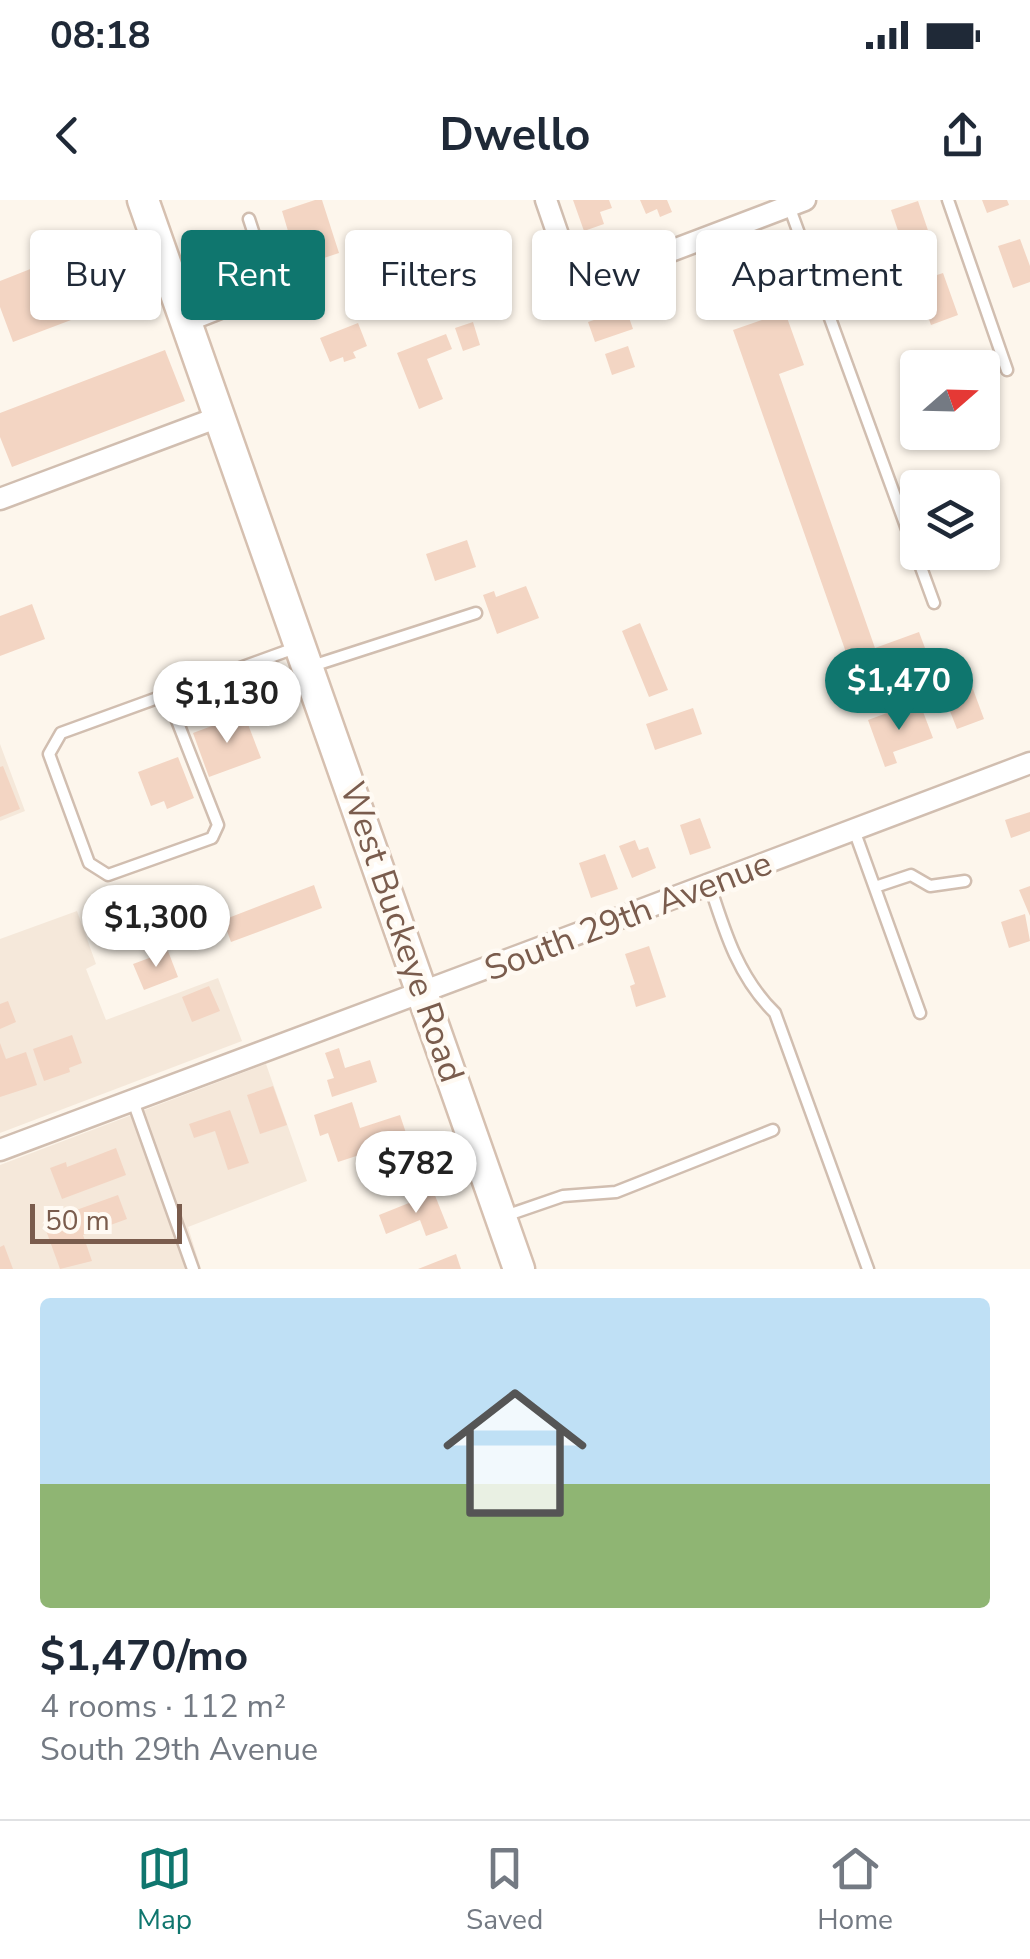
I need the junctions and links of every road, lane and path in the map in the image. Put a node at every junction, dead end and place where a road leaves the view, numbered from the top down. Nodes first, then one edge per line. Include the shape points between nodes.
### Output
1 (143, 200) edge
2 (546, 200) edge
3 (948, 200) edge
4 (797, 203) edge
5 (249, 219) dead end
6 (187, 326) junction
7 (1007, 370) dead end
8 (219, 417) junction
9 (0, 499) edge
10 (934, 603) dead end
11 (476, 613) dead end
12 (304, 657) junction
13 (167, 695) junction
14 (1030, 763) edge
15 (854, 830) junction
16 (965, 880) dead end
17 (710, 886) junction
18 (875, 887) junction
19 (424, 992) junction
20 (920, 1013) dead end
21 (133, 1100) junction
22 (773, 1130) dead end
23 (0, 1150) edge
24 (501, 1218) junction
25 (193, 1269) edge
26 (519, 1269) edge
27 (868, 1269) edge

1 - 6 main road, West Buckeye Road
2 - 4 street via 576,287
3 - 7 lane
4 - 10 lane
5 - 6 lane via 269,280 264,296
6 - 8 main road, West Buckeye Road
8 - 9 street
8 - 12 main road, West Buckeye Road
11 - 12 lane
12 - 13 lane
12 - 19 main road, West Buckeye Road
13 - 13 lane via 62,733 49,754 89,864 108,875 212,838 218,825
14 - 15 street, South 29th Avenue
15 - 17 street, South 29th Avenue
15 - 18 lane
16 - 18 lane via 930,886 911,875
17 - 19 street, South 29th Avenue
17 - 27 lane via 734,956 775,1013
18 - 20 lane
19 - 21 street, South 29th Avenue
19 - 24 main road, West Buckeye Road
21 - 23 street, South 29th Avenue
21 - 25 lane
22 - 24 lane via 616,1192 563,1196
24 - 26 main road, West Buckeye Road

